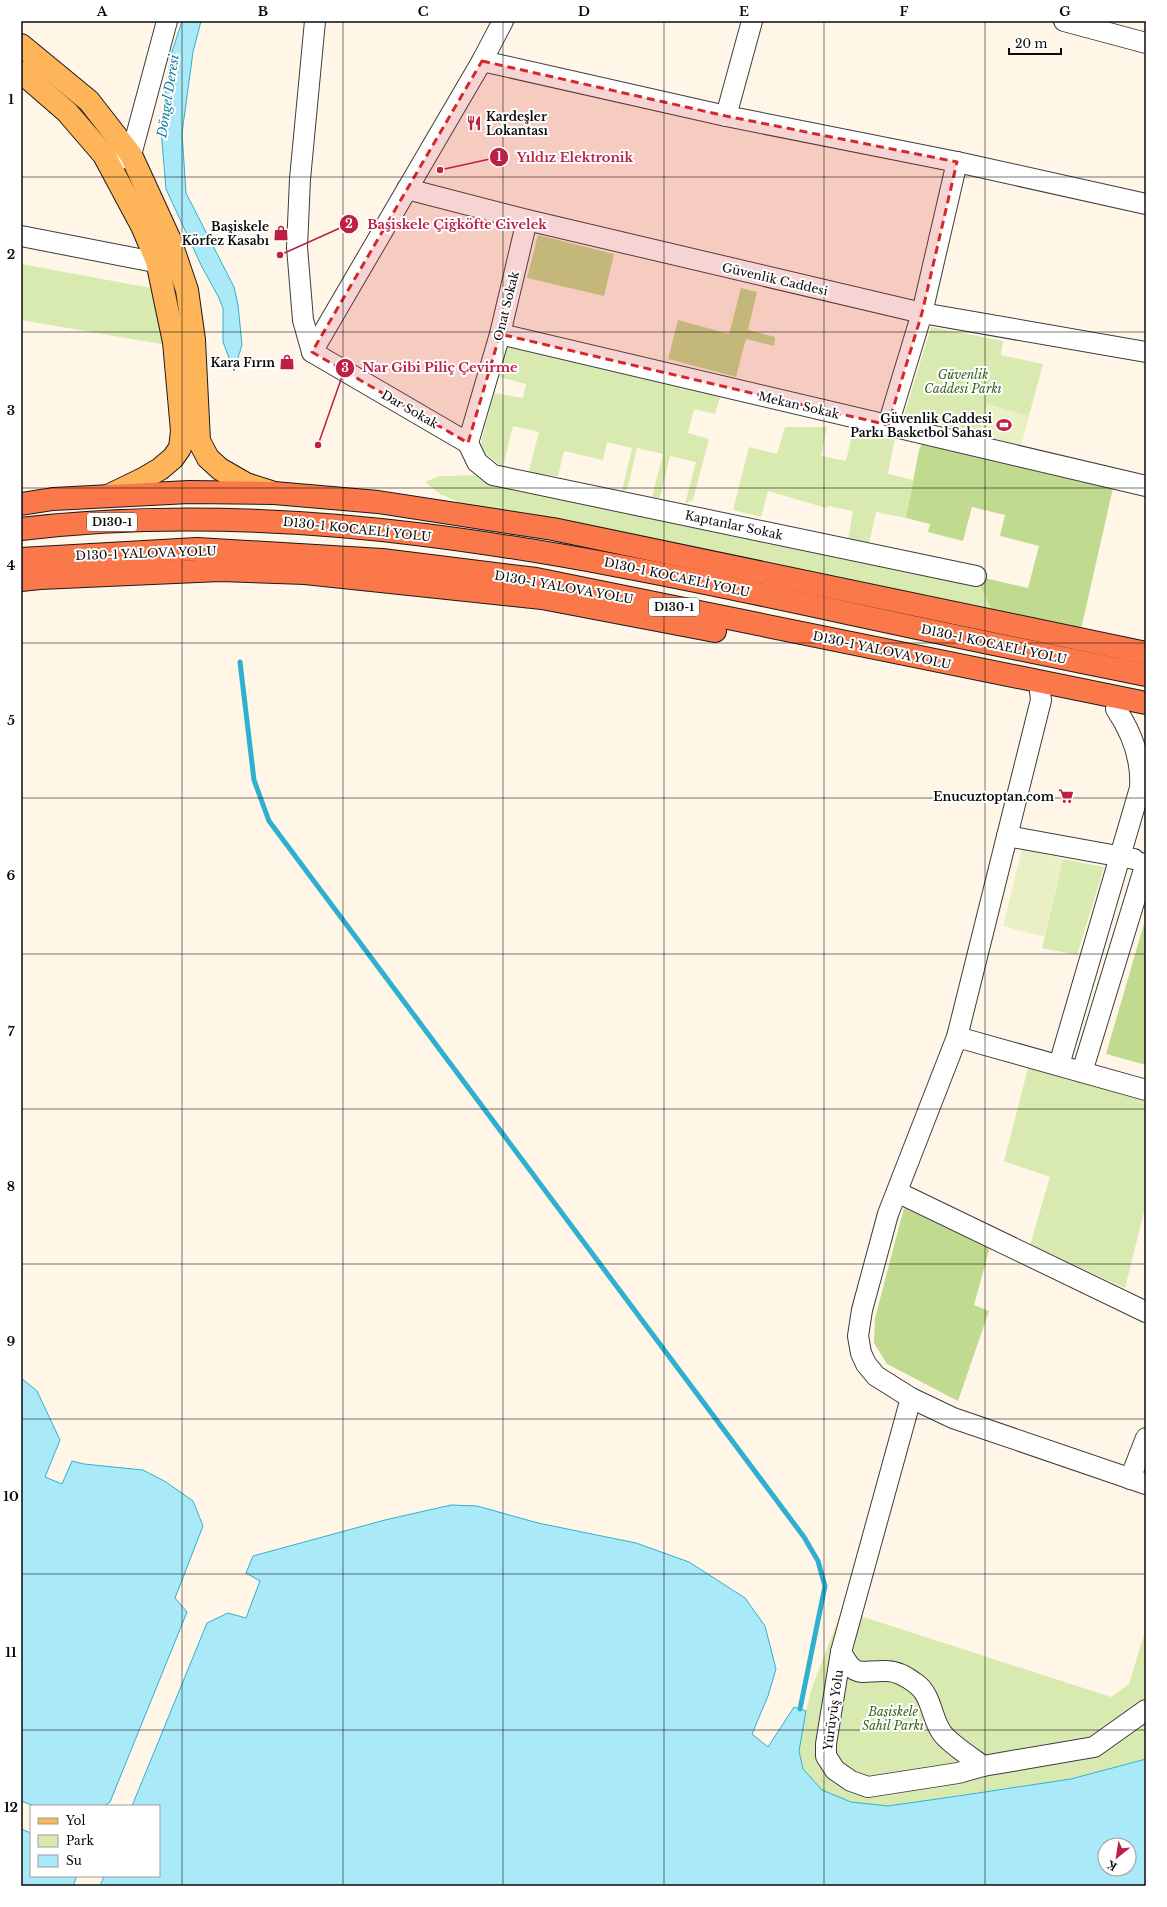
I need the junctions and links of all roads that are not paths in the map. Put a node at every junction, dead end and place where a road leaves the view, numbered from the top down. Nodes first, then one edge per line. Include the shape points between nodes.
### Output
1 (167, 21) edge
2 (315, 21) edge
3 (503, 21) edge
4 (752, 21) edge
5 (1064, 21) edge
6 (1146, 43) edge
7 (21, 45) edge
8 (482, 61) junction
9 (21, 72) edge
10 (726, 116) junction
11 (131, 155) junction
12 (957, 162) junction
13 (108, 164) junction
14 (407, 189) junction
15 (1146, 204) edge
16 (527, 220) junction
17 (21, 236) edge
18 (157, 261) junction
19 (180, 267) junction
20 (922, 313) junction
21 (500, 334) junction
22 (312, 352) junction
23 (1146, 352) edge
24 (888, 425) junction
25 (468, 443) junction
26 (1146, 486) edge
27 (274, 493) junction
28 (108, 496) junction
29 (21, 504) edge
30 (21, 529) edge
31 (670, 553) junction
32 (21, 559) edge
33 (590, 559) junction
34 (976, 576) dead end
35 (21, 580) edge
36 (1146, 653) edge
37 (1146, 675) edge
38 (1040, 692) junction
39 (1146, 703) edge
40 (1116, 709) junction
41 (1146, 715) edge
42 (1007, 836) junction
43 (1121, 857) junction
44 (1146, 862) edge
45 (957, 1037) junction
46 (1059, 1065) junction
47 (1082, 1072) junction
48 (1146, 1090) edge
49 (896, 1192) junction
50 (1146, 1312) edge
51 (911, 1398) junction
52 (1146, 1438) edge
53 (1138, 1482) edge
54 (841, 1652) junction
55 (1146, 1710) edge
56 (983, 1766) junction

1 - 11 street
2 - 22 street via 300,179 297,246 303,320
3 - 8 street
4 - 10 street
5 - 6 street
7 - 11 main road via 89,102
8 - 10 street
8 - 14 street
9 - 13 main road via 67,112 104,155
10 - 12 street
11 - 13 street
11 - 19 main road
12 - 15 street
12 - 20 street
13 - 18 main road via 142,226
14 - 16 street, Güvenlik Caddesi
14 - 22 street
16 - 20 street, Güvenlik Caddesi
16 - 21 street, Onat Sokak
17 - 18 street
18 - 19 street
18 - 28 main road via 174,342 182,431 180,448 160,469
19 - 27 main road via 187,290 194,340 199,441 208,458 220,469 246,484
20 - 23 street, Güvenlik Caddesi
20 - 24 street
21 - 24 street, Mekan Sokak
21 - 25 street, Onat Sokak
22 - 25 street, Dar Sokak
24 - 26 street, Mekan Sokak
25 - 34 street, Kaptanlar Sokak via 477,462 493,475
27 - 28 highway via 189,492
27 - 31 highway via 378,502 553,529
28 - 29 highway via 53,499
30 - 33 highway, D130-1 KOCAELİ YOLU / D130-1 via 203,518 324,524 387,530
31 - 33 highway
31 - 36 highway
32 - 39 highway, D130-1 YALOVA YOLU / D130-1 via 198,549 382,560 435,566 536,579
33 - 37 highway, D130-1 KOCAELİ YOLU / D130-1
35 - 38 highway via 220,570 297,573 534,598
38 - 40 highway
38 - 42 street via 1041,700
40 - 41 highway
40 - 43 street via 1132,739 1141,777 1138,799
42 - 43 street
42 - 45 street
43 - 44 street
43 - 46 street
44 - 47 street
45 - 46 street
45 - 49 street
46 - 47 street
47 - 48 street
49 - 50 street
49 - 51 street via 862,1310 858,1336 861,1353 876,1376
51 - 53 street via 953,1418
51 - 54 street, Yürüyüş Yolu
52 - 53 street
54 - 56 street via 849,1666 858,1672 888,1670 903,1675 917,1684 928,1698 942,1734
54 - 56 street, Yürüyüş Yolu via 826,1744 826,1756 835,1770 851,1781 868,1787 958,1773
55 - 56 street, Yürüyüş Yolu via 1094,1747

